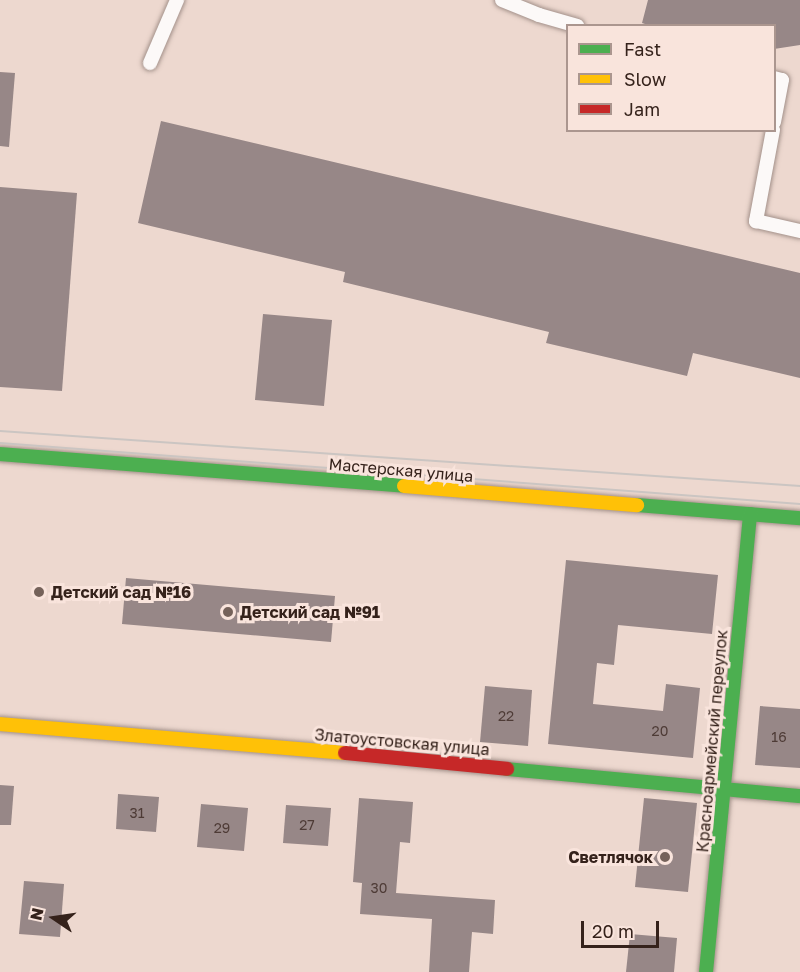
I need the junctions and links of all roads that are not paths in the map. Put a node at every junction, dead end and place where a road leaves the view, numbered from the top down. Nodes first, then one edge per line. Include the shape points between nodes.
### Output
1 (177, 0) edge
2 (502, 0) edge
3 (570, 24) edge
4 (150, 63) dead end
5 (776, 79) edge
6 (776, 112) edge
7 (773, 132) edge
8 (800, 231) edge
9 (0, 454) edge
10 (750, 514) junction
11 (800, 518) edge
12 (0, 724) edge
13 (725, 789) junction
14 (800, 796) edge
15 (706, 972) edge

1 - 4 lane
2 - 3 lane
5 - 6 lane via 782,81
7 - 8 lane via 756,221
9 - 10 street, Мастерская улица
10 - 11 street, Мастерская улица
10 - 13 street, Красноармейский переулок
12 - 13 street, Златоустовская улица
13 - 14 street, Златоустовская улица
13 - 15 street, Красноармейский переулок

